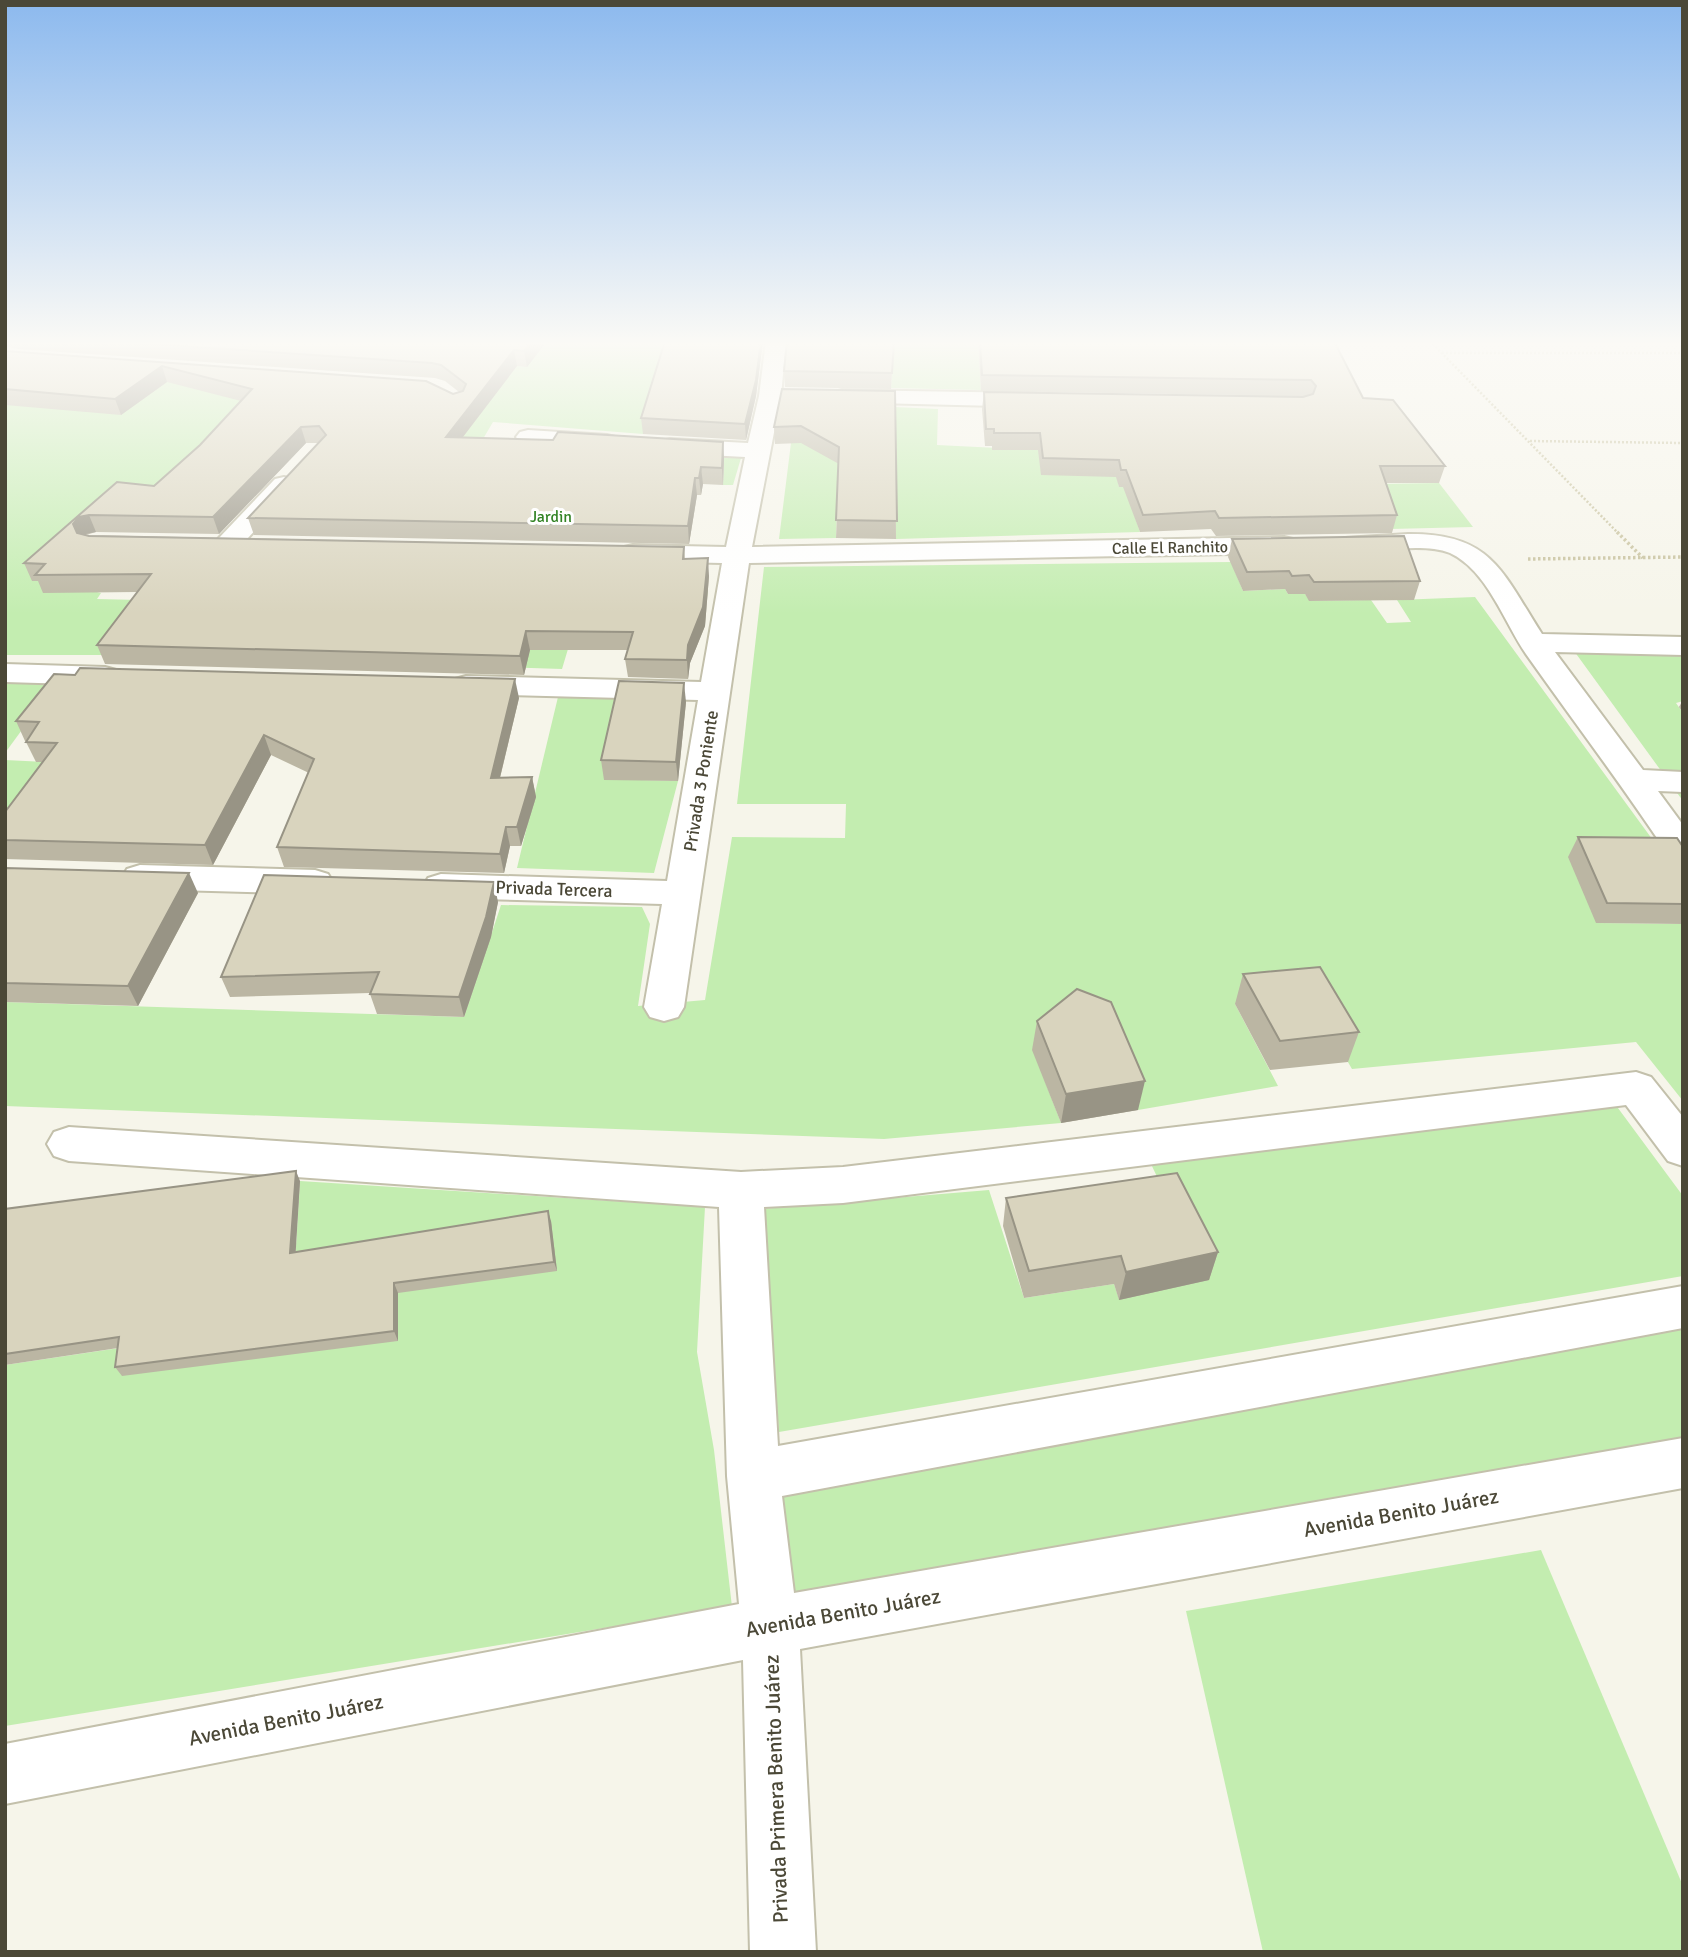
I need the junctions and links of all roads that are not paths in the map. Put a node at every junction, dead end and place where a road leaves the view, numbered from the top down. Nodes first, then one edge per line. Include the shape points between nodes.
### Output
1 (763, 432) edge
2 (528, 437) edge
3 (623, 443) edge
4 (650, 445) edge
5 (759, 451) junction
6 (298, 469) edge
7 (1303, 545) edge
8 (1330, 545) edge
9 (254, 546) edge
10 (613, 553) edge
11 (737, 555) junction
12 (1534, 643) junction
13 (1683, 646) edge
14 (5, 673) edge
15 (131, 676) edge
16 (437, 684) edge
17 (715, 691) junction
18 (1636, 780) junction
19 (1683, 782) edge
20 (1683, 851) edge
21 (102, 876) edge
22 (351, 883) edge
23 (406, 885) edge
24 (682, 893) junction
25 (664, 1007) dead end
26 (69, 1144) dead end
27 (1683, 1149) edge
28 (741, 1190) junction
29 (1683, 1307) edge
30 (1683, 1463) edge
31 (752, 1476) junction
32 (770, 1626) junction
33 (5, 1774) edge
34 (783, 1952) edge

1 - 5 street, Privada 3 Poniente
2 - 3 street
4 - 5 street
5 - 11 street, Privada 3 Poniente
6 - 9 street via 214,545
7 - 11 street, Calle El Ranchito
8 - 12 street via 1441,543 1460,548 1478,559
10 - 11 street, Calle El Ranchito
11 - 17 street, Privada 3 Poniente
12 - 13 street
12 - 18 street
14 - 15 street
16 - 17 street
17 - 24 street, Privada 3 Poniente
18 - 19 street
18 - 20 street
21 - 22 street
23 - 24 street, Privada Tercera
24 - 25 street, Privada 3 Poniente
26 - 28 street
27 - 28 street via 1636,1088 857,1183
28 - 31 street, Privada Primera Benito Juárez
29 - 31 street
30 - 32 street, Avenida Benito Juárez
31 - 32 street, Privada Primera Benito Juárez
32 - 33 street, Avenida Benito Juárez
32 - 34 street, Privada Primera Benito Juárez

